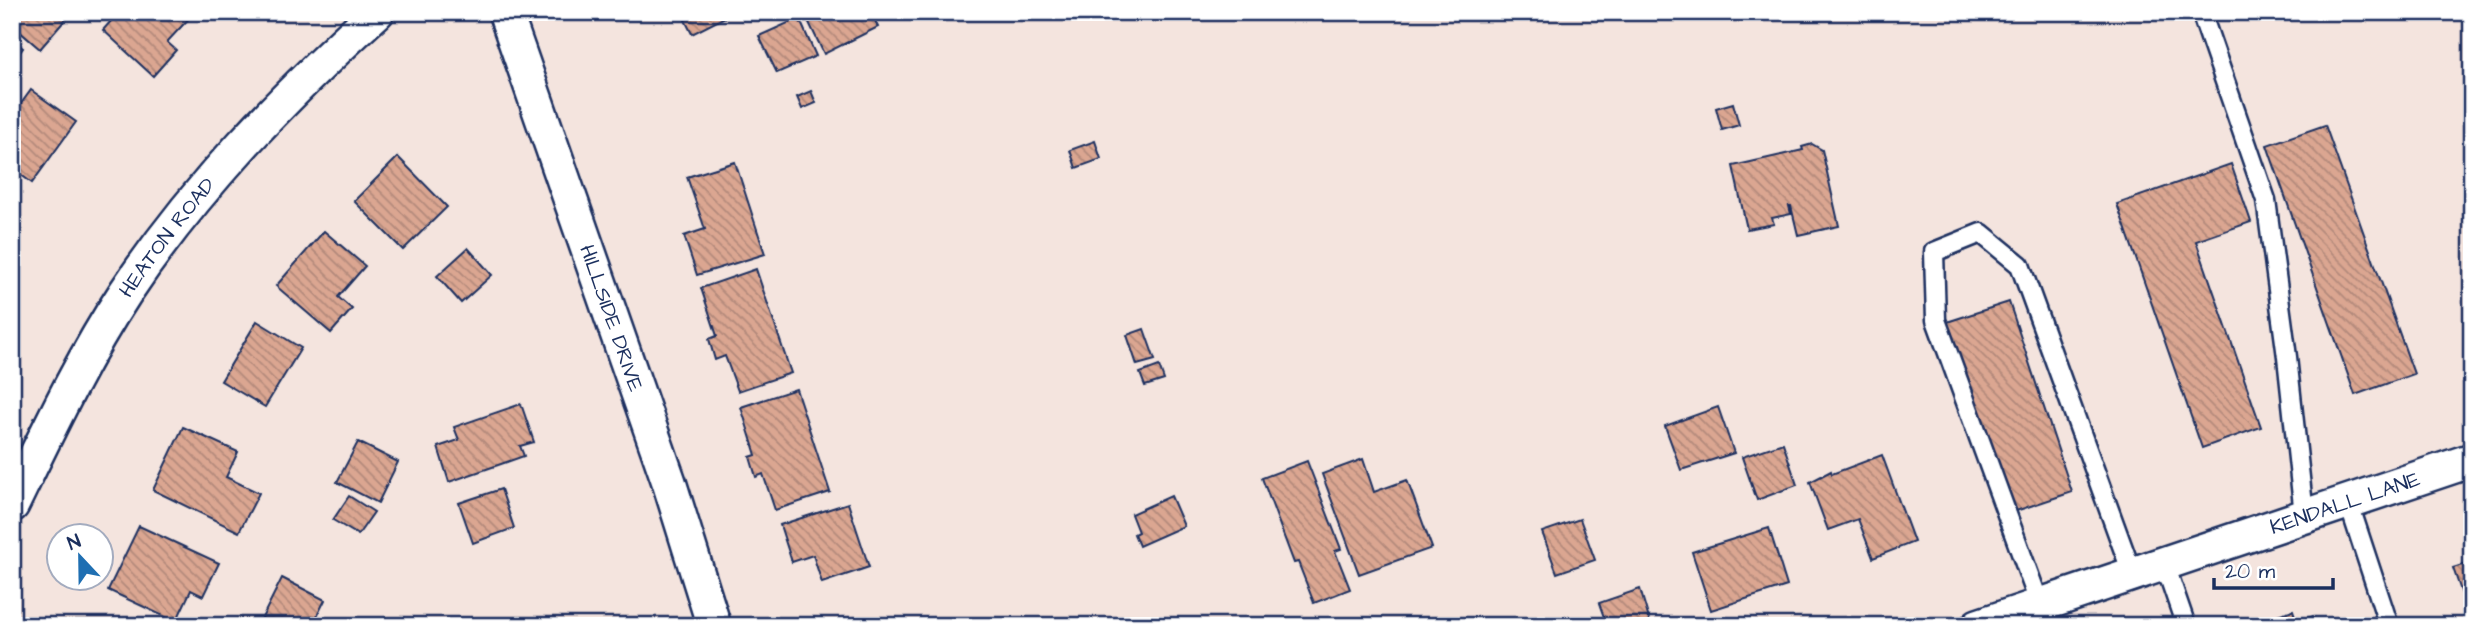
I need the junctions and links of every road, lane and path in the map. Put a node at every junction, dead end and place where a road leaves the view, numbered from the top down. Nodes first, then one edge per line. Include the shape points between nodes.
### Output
1 (377, 12) edge
2 (505, 12) edge
3 (2201, 12) edge
4 (2472, 460) edge
5 (2348, 501) junction
6 (12, 505) edge
7 (2304, 515) junction
8 (2164, 562) junction
9 (2132, 573) junction
10 (2040, 605) junction
11 (714, 626) edge
12 (1978, 626) edge
13 (2186, 626) edge
14 (2389, 626) edge

1 - 6 street, HEATON ROAD via 307,75 224,164 169,232 124,294 63,398
2 - 11 street, HILLSIDE DRIVE via 669,482
3 - 7 lane via 2266,200
4 - 5 street, KENDALL LANE
5 - 7 street, KENDALL LANE
5 - 14 lane
7 - 8 street, KENDALL LANE
8 - 9 street, KENDALL LANE
8 - 13 lane
9 - 10 street, KENDALL LANE
9 - 10 lane via 2020,265 1981,233 1934,252 1936,320
10 - 12 street, KENDALL LANE

